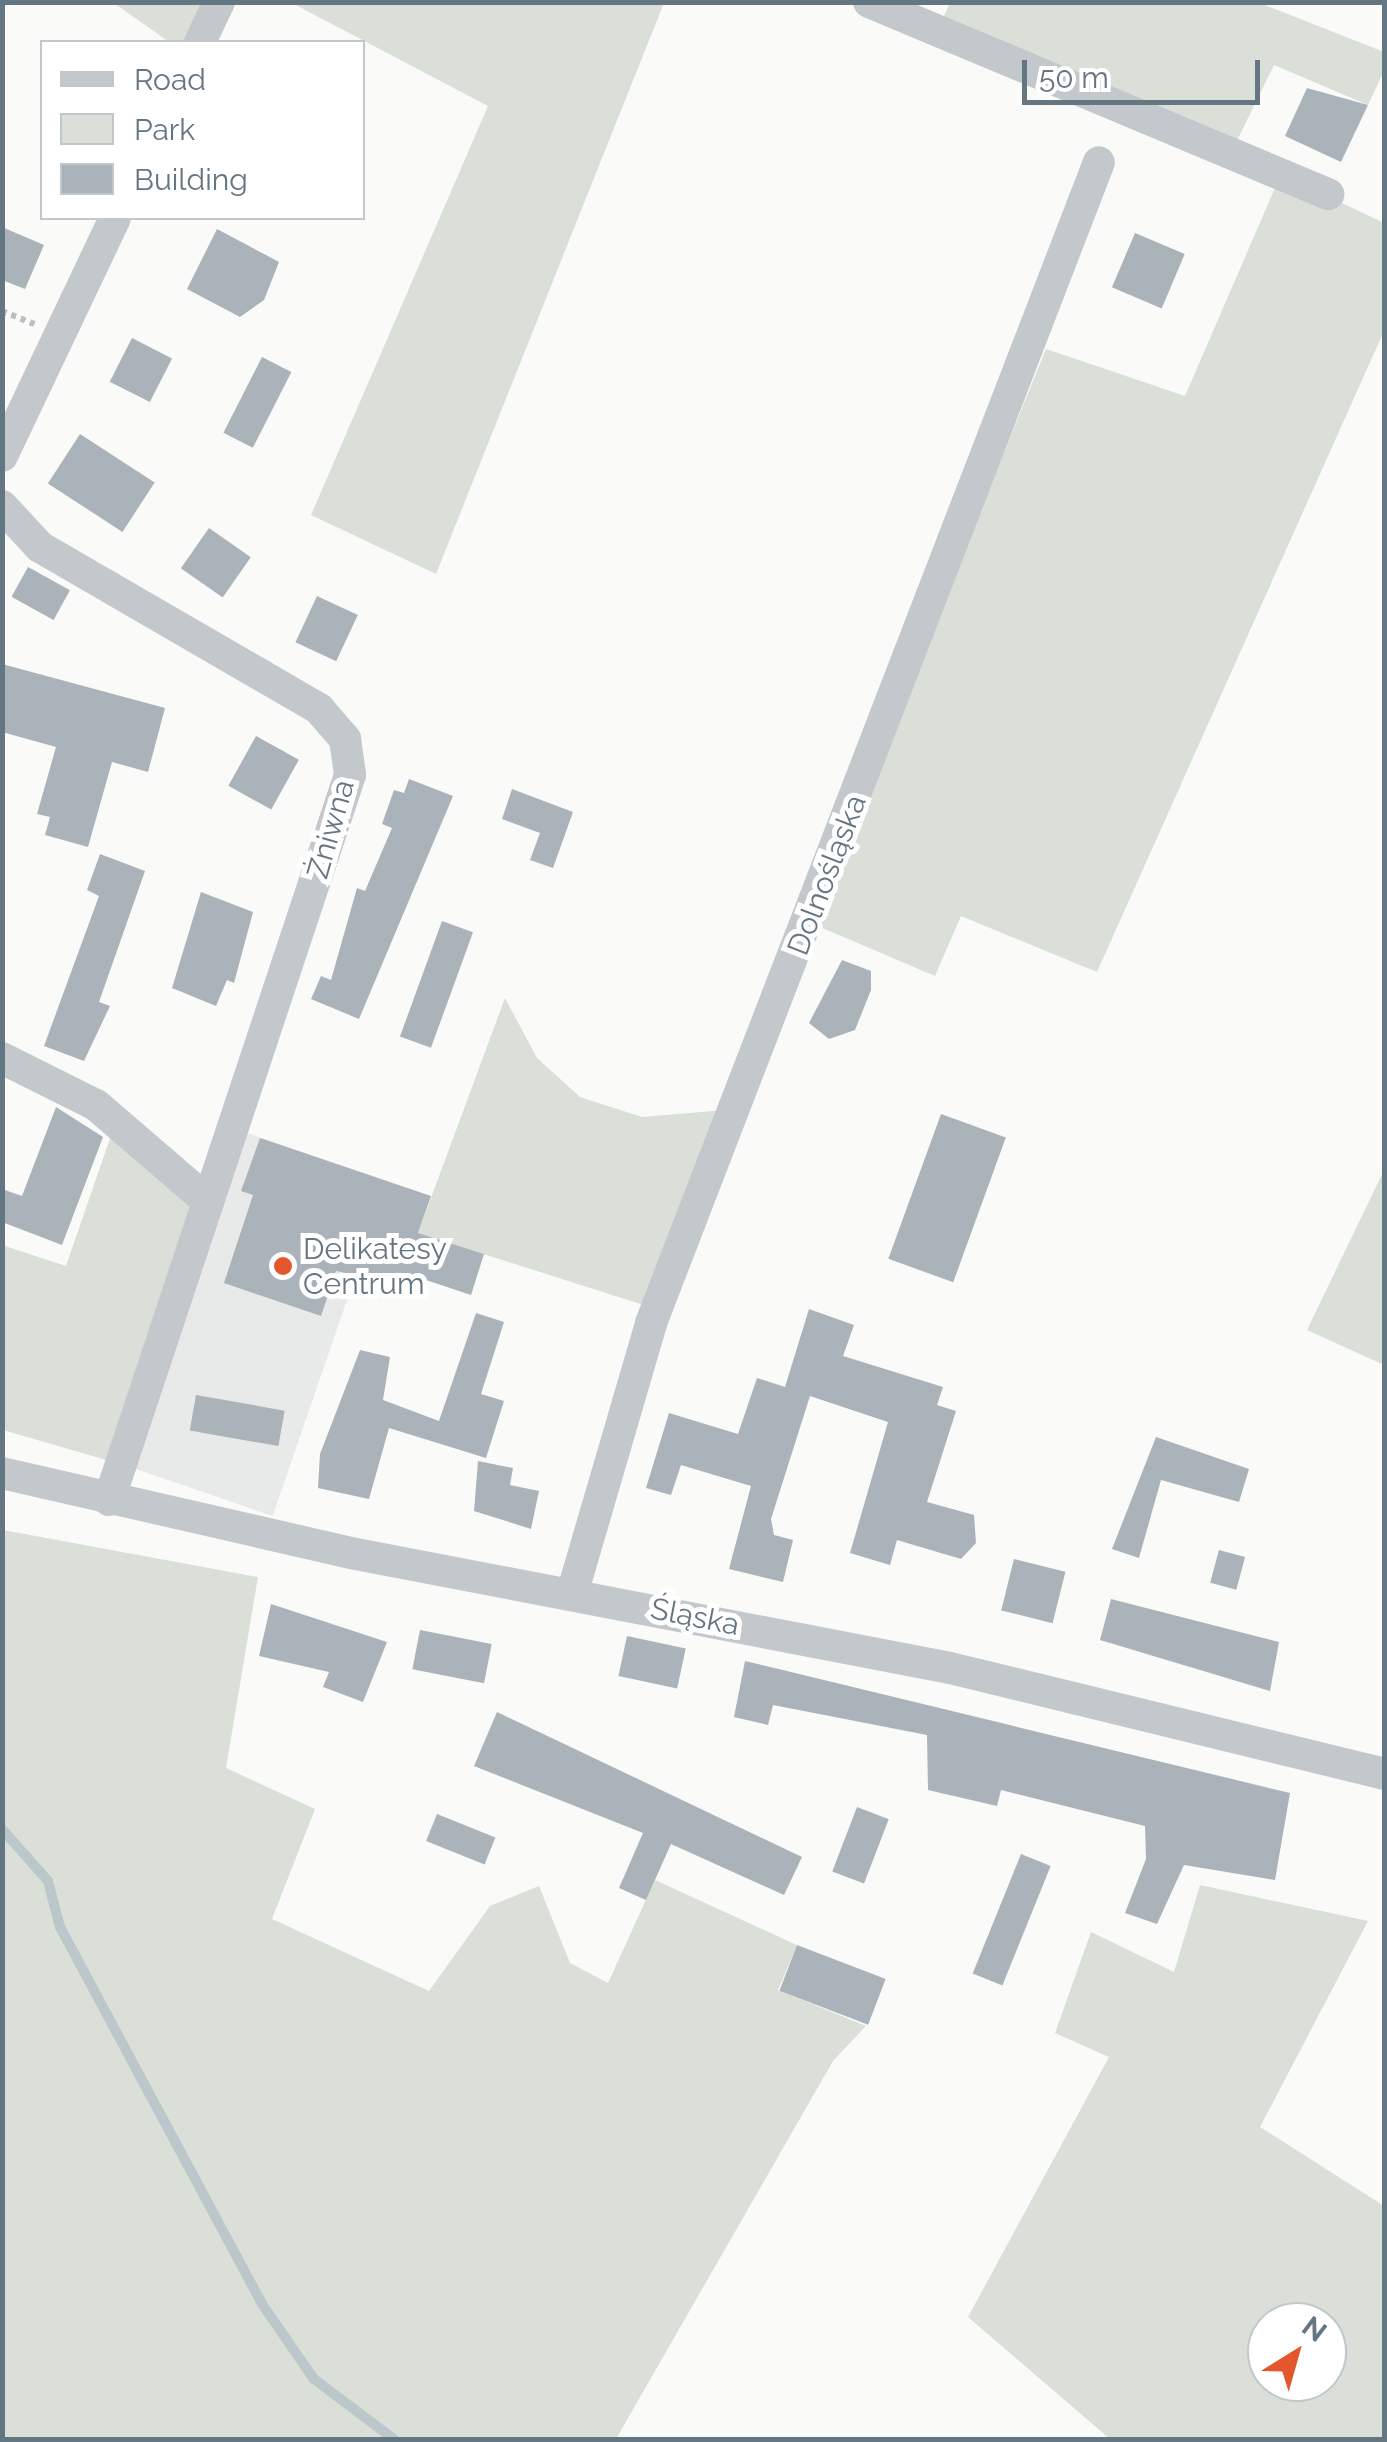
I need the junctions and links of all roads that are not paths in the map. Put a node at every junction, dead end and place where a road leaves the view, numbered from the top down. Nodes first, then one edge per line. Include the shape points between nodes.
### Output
1 (219, 2) edge
2 (869, 2) edge
3 (201, 40) edge
4 (1099, 162) dead end
5 (1328, 194) dead end
6 (114, 220) edge
7 (2, 456) edge
8 (2, 506) edge
9 (2, 1058) edge
10 (204, 1198) junction
11 (2, 1473) edge
12 (109, 1500) junction
13 (572, 1594) junction
14 (1384, 1774) edge

1 - 3 street
2 - 5 street
4 - 13 street, Dolnośląska via 651,1323
6 - 7 street
8 - 10 street, Żniwna via 40,548 319,709 345,739 350,774 321,871
9 - 10 street via 96,1105
10 - 12 street, Żniwna
11 - 12 street, Śląska
12 - 13 street, Śląska
13 - 14 street, Śląska via 950,1668

